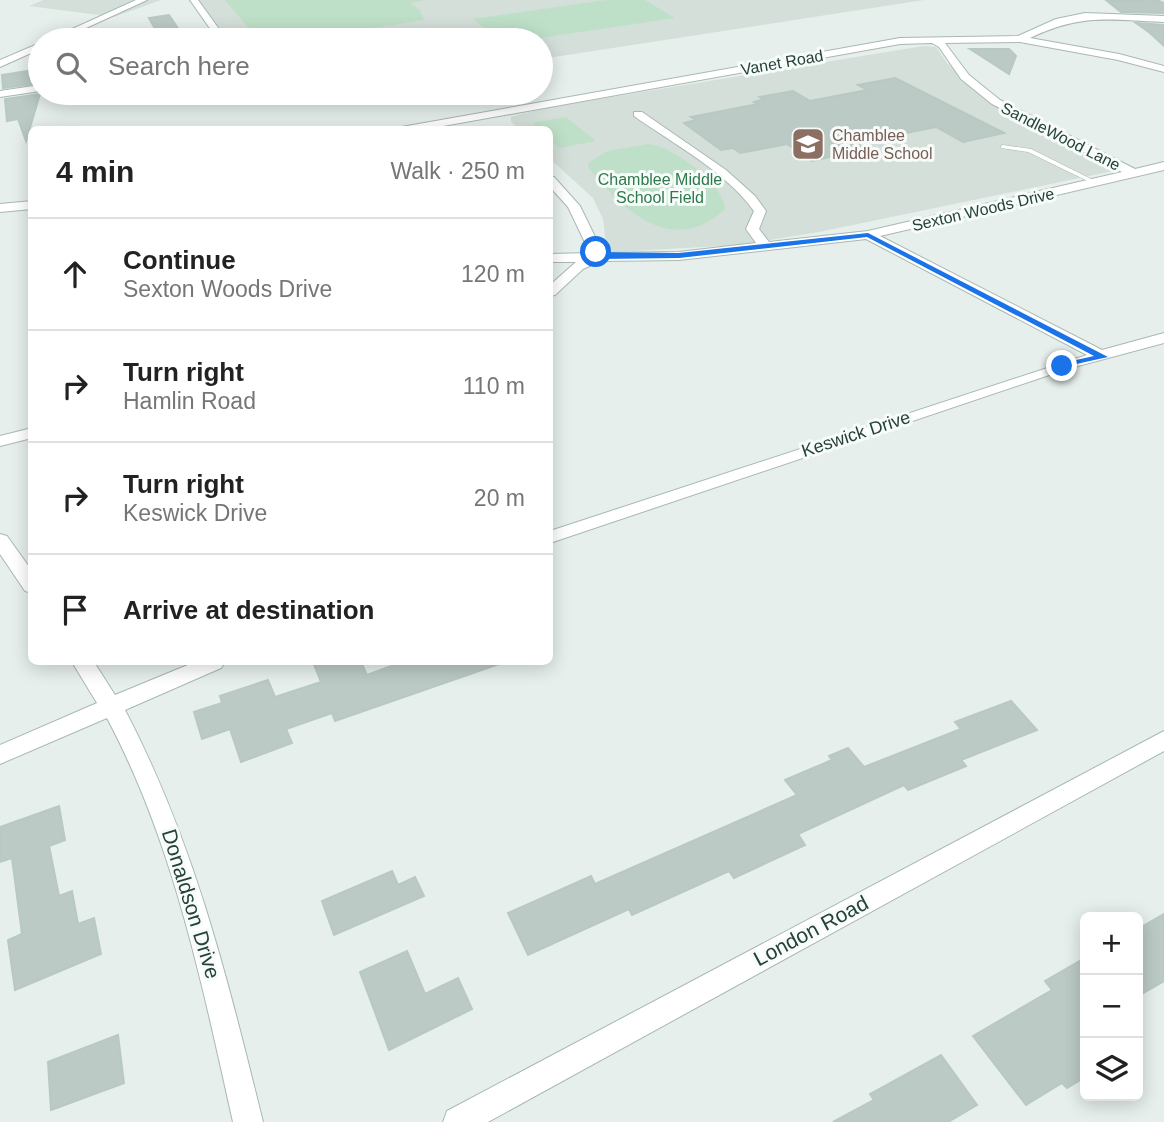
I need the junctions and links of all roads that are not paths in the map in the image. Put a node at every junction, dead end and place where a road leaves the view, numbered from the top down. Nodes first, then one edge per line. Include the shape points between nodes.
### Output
1 (143, 0) edge
2 (194, 0) edge
3 (1164, 19) edge
4 (80, 28) edge
5 (214, 28) edge
6 (931, 38) junction
7 (1020, 39) junction
8 (28, 51) edge
9 (0, 64) edge
10 (1164, 69) edge
11 (28, 90) edge
12 (0, 94) edge
13 (638, 114) dead end
14 (436, 126) edge
15 (1003, 147) dead end
16 (1164, 166) edge
17 (1133, 173) junction
18 (553, 183) edge
19 (1096, 183) junction
20 (28, 205) edge
21 (0, 208) edge
22 (868, 235) junction
23 (766, 247) junction
24 (598, 257) junction
25 (553, 258) edge
26 (553, 289) edge
27 (1164, 338) edge
28 (1103, 357) junction
29 (28, 434) edge
30 (0, 441) edge
31 (553, 536) edge
32 (0, 540) edge
33 (28, 580) edge
34 (85, 665) edge
35 (207, 665) edge
36 (113, 705) junction
37 (1164, 740) edge
38 (0, 755) edge
39 (247, 1122) edge
40 (458, 1122) edge

1 - 4 street
2 - 5 street
3 - 7 street via 1085,16 1059,21
6 - 7 street, Vanet Road
6 - 14 street, Vanet Road via 490,120
6 - 17 street, SandleWood Lane via 942,45 965,77 996,102
7 - 10 street, Vanet Road
8 - 9 street
11 - 12 street
13 - 23 street via 755,202 761,211 752,229
15 - 19 lane via 1029,150
16 - 17 street, Sexton Woods Drive
17 - 19 street, Sexton Woods Drive
18 - 24 street via 575,206
19 - 22 street, Sexton Woods Drive
20 - 21 street
22 - 23 street, Sexton Woods Drive
22 - 28 street
23 - 24 street, Sexton Woods Drive via 679,256
24 - 25 street, Sexton Woods Drive
24 - 26 street via 578,266
27 - 28 street, Keswick Drive
28 - 31 street, Keswick Drive via 1062,366
29 - 30 street
32 - 33 street
34 - 36 street, Donaldson Drive
35 - 36 street
36 - 38 street
36 - 39 street, Donaldson Drive via 170,829 198,909
37 - 40 street, London Road

